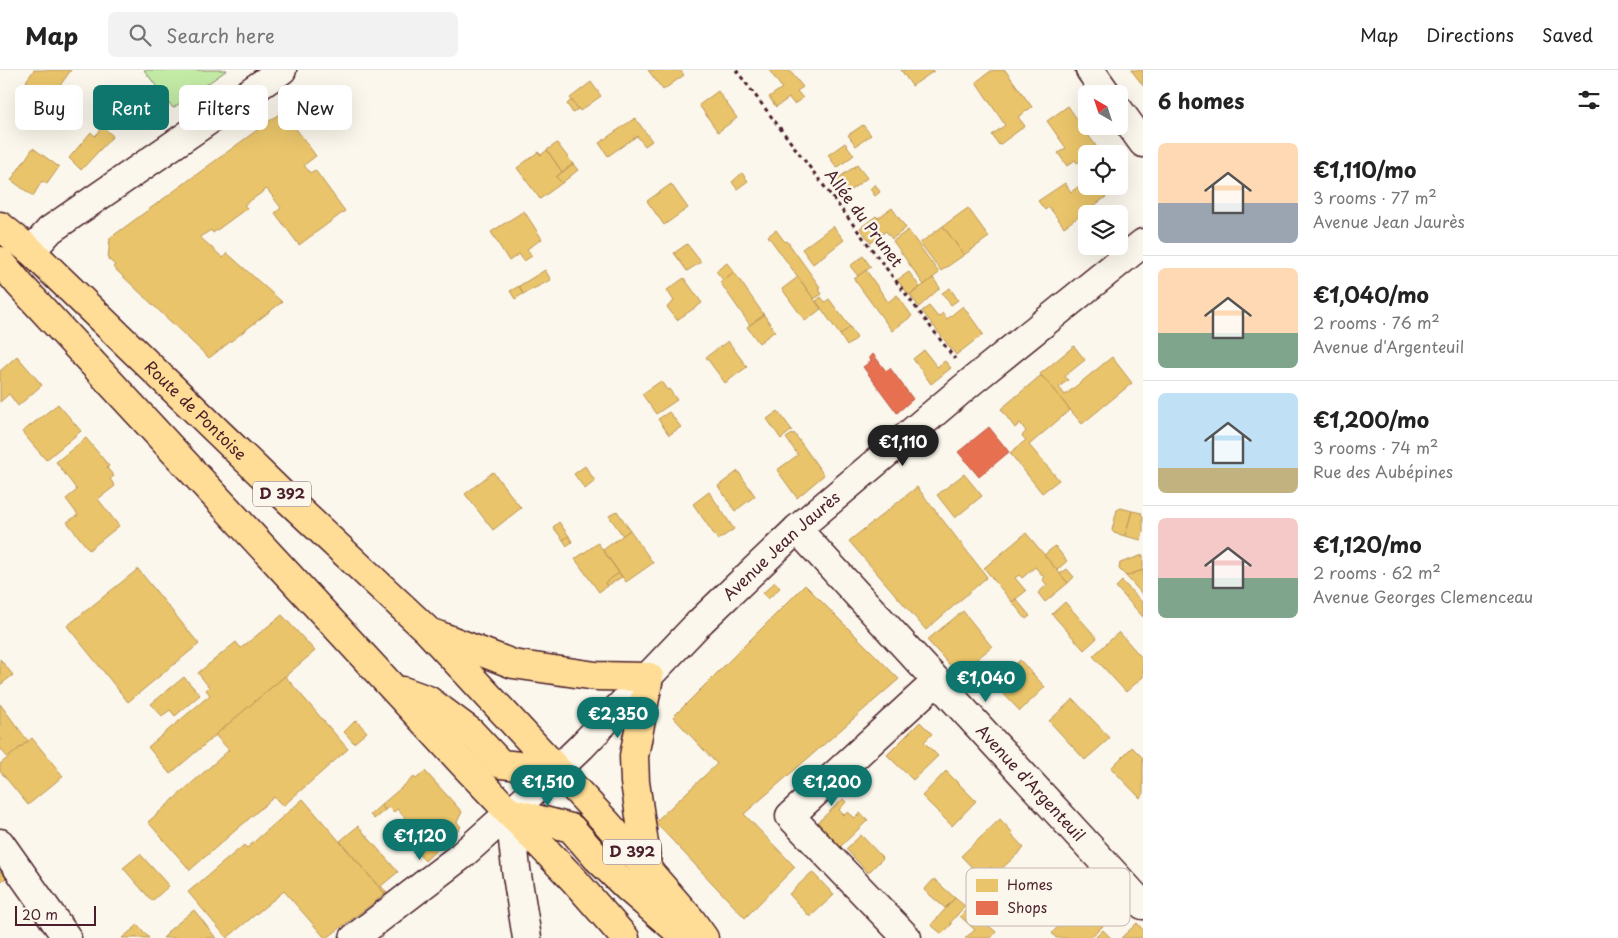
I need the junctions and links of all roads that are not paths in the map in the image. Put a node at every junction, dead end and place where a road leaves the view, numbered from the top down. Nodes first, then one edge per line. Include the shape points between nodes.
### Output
1 (282, 70) edge
2 (1090, 70) edge
3 (1101, 85) edge
4 (1128, 122) edge
5 (1143, 143) edge
6 (0, 226) edge
7 (1143, 244) edge
8 (31, 251) junction
9 (0, 261) edge
10 (797, 529) junction
11 (427, 630) junction
12 (649, 676) junction
13 (937, 681) junction
14 (394, 688) junction
15 (557, 770) junction
16 (510, 812) junction
17 (0, 843) edge
18 (1108, 868) edge
19 (648, 870) junction
20 (1130, 892) edge
21 (1143, 906) edge
22 (67, 938) edge
23 (354, 938) edge
24 (527, 938) edge
25 (625, 938) edge
26 (686, 938) edge
27 (704, 938) edge
28 (907, 938) edge

1 - 8 street via 50,230
2 - 3 street
4 - 5 street
6 - 8 main road, Route de Pontoise / D 392
7 - 10 street, Avenue Jean Jaurès via 972,381
8 - 11 main road, Route de Pontoise / D 392
9 - 14 main road, D 392
10 - 12 street, Avenue Jean Jaurès
10 - 13 street, Avenue d'Argenteuil
11 - 12 main road via 513,664 596,676
11 - 15 main road, Route de Pontoise / D 392
12 - 15 street, Avenue Jean Jaurès
12 - 19 main road via 634,756
13 - 18 street, Avenue d'Argenteuil
13 - 28 street via 790,816
14 - 15 main road via 428,700 472,732 501,764
14 - 16 main road, D 392
15 - 16 street, Avenue Jean Jaurès
15 - 19 main road, D 392
16 - 23 street, Avenue Jean Jaurès via 461,856
16 - 24 street
16 - 25 main road, D 392
16 - 26 main road via 572,828 628,888
17 - 22 street
19 - 27 main road, D 392
20 - 21 street, Avenue d'Argenteuil

